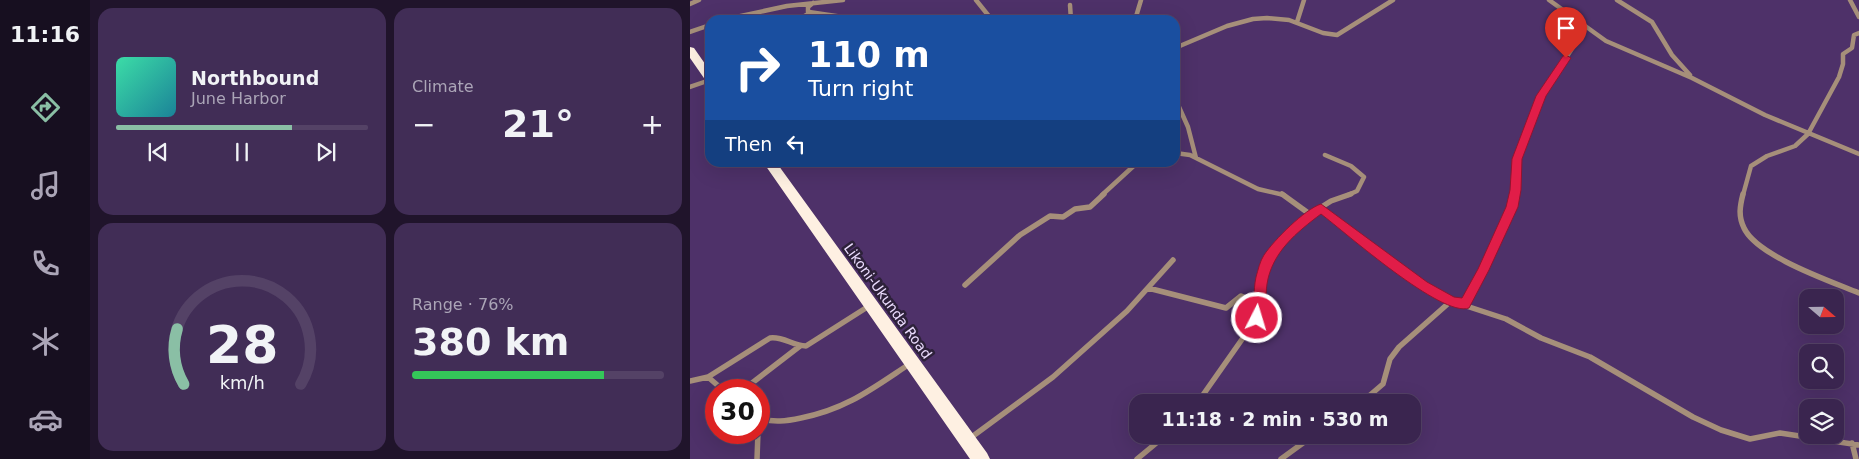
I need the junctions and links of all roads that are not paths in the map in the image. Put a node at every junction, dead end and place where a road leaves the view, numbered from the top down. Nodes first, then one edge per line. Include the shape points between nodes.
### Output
1 (700, 0) edge
2 (843, 0) edge
3 (976, 0) edge
4 (1140, 0) edge
5 (1304, 0) edge
6 (1393, 0) edge
7 (1549, 0) edge
8 (1617, 0) edge
9 (1850, 0) edge
10 (816, 1) edge
11 (690, 4) edge
12 (1070, 5) dead end
13 (1561, 10) junction
14 (809, 12) junction
15 (740, 15) edge
16 (806, 15) edge
17 (829, 15) edge
18 (988, 15) edge
19 (1071, 15) edge
20 (1136, 15) edge
21 (1859, 17) edge
22 (1297, 22) junction
23 (705, 27) edge
24 (690, 32) edge
25 (1859, 33) edge
26 (1180, 46) edge
27 (690, 50) edge
28 (705, 64) edge
29 (1692, 78) junction
30 (705, 81) edge
31 (690, 87) edge
32 (1180, 106) edge
33 (1808, 134) junction
34 (1180, 153) edge
35 (1859, 154) edge
36 (1325, 155) dead end
37 (1196, 158) junction
38 (773, 167) edge
39 (1133, 167) edge
40 (1321, 208) junction
41 (1311, 215) junction
42 (1173, 260) dead end
43 (965, 285) dead end
44 (1148, 288) junction
45 (1859, 293) edge
46 (1451, 301) junction
47 (1261, 304) junction
48 (1465, 304) junction
49 (870, 306) junction
50 (800, 346) junction
51 (912, 362) junction
52 (708, 377) joint
53 (757, 379) edge
54 (690, 380) edge
55 (1204, 394) edge
56 (1371, 394) edge
57 (770, 421) edge
58 (967, 441) junction
59 (758, 444) edge
60 (1155, 444) edge
61 (1302, 444) edge
62 (1856, 444) edge
63 (757, 459) edge
64 (980, 459) edge
65 (1137, 459) edge
66 (1281, 459) edge
67 (1856, 459) edge

1 - 11 street
2 - 10 street
3 - 18 street
4 - 20 street
5 - 22 street
6 - 22 street via 1337,35
7 - 13 street
8 - 29 street via 1652,22 1672,55
9 - 21 street
10 - 14 street via 808,7
10 - 15 street
12 - 19 street
13 - 29 street via 1606,41
13 - 48 street via 1559,17 1570,30 1575,44 1541,96 1517,159 1512,207
14 - 16 street
14 - 17 street
22 - 26 street via 1281,18 1242,20
23 - 24 street
25 - 33 street via 1854,35 1852,48 1843,54 1844,64 1839,77
27 - 28 highway
29 - 33 street
30 - 31 street
32 - 37 street
33 - 35 street
33 - 45 street via 1795,146 1767,156 1752,166 1739,210 1744,228 1755,243 1770,253
34 - 37 street
36 - 40 street via 1349,164 1364,177 1357,190
37 - 41 street via 1252,187 1282,194
38 - 49 highway, Likoni-Ukunda Road
39 - 43 street via 1090,207 1076,209 1063,217 1050,216 1020,235
40 - 41 street
40 - 46 street via 1403,272
41 - 47 street via 1282,240 1268,258 1262,274
42 - 44 street
44 - 47 street via 1226,308 1241,296
44 - 58 street via 1054,377
46 - 48 street
46 - 56 street via 1399,347 1390,359 1383,384
47 - 55 street via 1254,322
48 - 62 street via 1590,357 1721,430 1750,439 1780,433
49 - 50 street via 806,346
49 - 51 highway, Likoni-Ukunda Road
50 - 52 street via 777,337 770,338
50 - 53 street
51 - 57 street via 853,401 826,413
51 - 58 highway, Likoni-Ukunda Road
52 - 54 street
58 - 64 highway, Likoni-Ukunda Road
59 - 63 street
60 - 65 street
61 - 66 street
62 - 67 street

